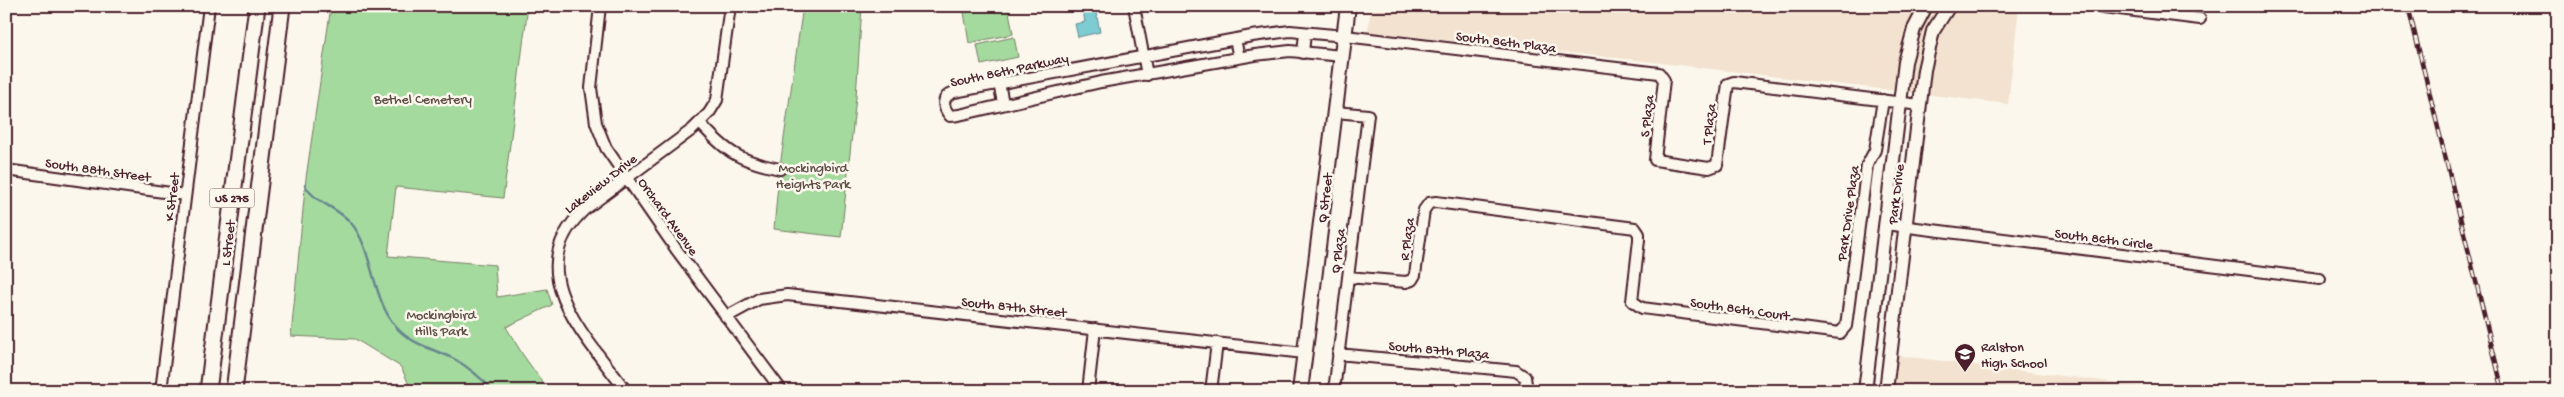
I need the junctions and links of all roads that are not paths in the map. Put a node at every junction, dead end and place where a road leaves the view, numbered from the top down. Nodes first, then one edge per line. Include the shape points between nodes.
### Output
1 (209, 6) edge
2 (257, 6) edge
3 (282, 6) edge
4 (600, 6) edge
5 (730, 6) edge
6 (1134, 6) edge
7 (1348, 6) edge
8 (1926, 6) edge
9 (1949, 6) edge
10 (2095, 6) edge
11 (2200, 19) dead end
12 (1305, 33) junction
13 (1344, 36) junction
14 (1235, 39) junction
15 (1303, 53) junction
16 (1144, 56) junction
17 (1342, 56) junction
18 (1239, 58) junction
19 (1095, 65) junction
20 (1146, 75) junction
21 (1663, 76) joint
22 (1101, 82) junction
23 (999, 83) junction
24 (1883, 100) junction
25 (1900, 102) junction
26 (1003, 103) junction
27 (1920, 105) junction
28 (1335, 112) junction
29 (700, 123) junction
30 (1716, 168) joint
31 (780, 169) dead end
32 (6, 170) edge
33 (626, 179) junction
34 (185, 195) junction
35 (1885, 224) junction
36 (1906, 226) junction
37 (1348, 277) junction
38 (2320, 279) dead end
39 (1633, 304) joint
40 (726, 317) junction
41 (1095, 329) junction
42 (1843, 331) joint
43 (1217, 343) junction
44 (1304, 353) junction
45 (1338, 354) junction
46 (1528, 388) edge
47 (161, 391) edge
48 (208, 391) edge
49 (234, 391) edge
50 (626, 391) edge
51 (782, 391) edge
52 (1088, 391) edge
53 (1212, 391) edge
54 (1300, 391) edge
55 (1334, 391) edge
56 (1865, 391) edge
57 (1886, 391) edge

1 - 34 street, K Street
2 - 48 main road, L Street / US 275
3 - 49 main road, L Street / US 275
4 - 33 street, Orchard Avenue via 592,72 592,111 606,148
5 - 29 street, Lakeview Drive via 720,89 709,114
6 - 16 street
7 - 13 main road, Q Street
8 - 25 street, Park Drive via 1909,44
9 - 27 street, Park Drive via 1930,42
10 - 11 street
12 - 13 street, South 86th Parkway
12 - 14 street, South 86th Parkway via 1290,31
12 - 15 street
13 - 17 main road, Q Street
13 - 21 street, South 86th Plaza
14 - 16 street, South 86th Parkway
14 - 18 street
15 - 17 street, South 86th Parkway
15 - 18 street, South 86th Parkway via 1290,51
16 - 19 street, South 86th Parkway
16 - 20 street
17 - 28 main road, Q Street
18 - 20 street, South 86th Parkway
19 - 22 street
19 - 23 street, South 86th Parkway
20 - 22 street, South 86th Parkway
21 - 30 street, S Plaza via 1655,160
22 - 26 street, South 86th Parkway
23 - 26 street
23 - 26 street, South 86th Parkway via 947,95 944,108 950,116
24 - 25 street
24 - 30 street, T Plaza via 1734,82 1728,84
24 - 42 street, Park Drive Plaza via 1875,150 1867,164
25 - 27 street
25 - 35 street, Park Drive
27 - 36 street, Park Drive
28 - 37 street, Q Plaza via 1368,115
28 - 44 main road, Q Street
29 - 31 street via 734,156 752,164
29 - 33 street, Lakeview Drive
32 - 34 street, South 88th Street
33 - 40 street, Orchard Avenue
33 - 50 street, Lakeview Drive via 569,225 560,243 557,271 564,305
34 - 47 street, K Street
35 - 36 street, South 86th Circle
35 - 56 street, Park Drive
36 - 38 street, South 86th Circle
36 - 57 street, Park Drive
37 - 39 street, R Plaza via 1412,280 1424,210 1429,203 1436,202 1592,221 1637,230 1639,240
37 - 45 street, Q Plaza
39 - 42 street, South 86th Court via 1715,319 1837,334
40 - 41 street, South 87th Street via 759,299 787,295
40 - 51 street, Orchard Avenue
41 - 43 street, South 87th Street
41 - 52 street
43 - 44 street, South 87th Street
43 - 53 street
44 - 54 main road, Q Street
45 - 46 street, South 87th Plaza via 1516,370 1525,377
45 - 55 street, Q Plaza

